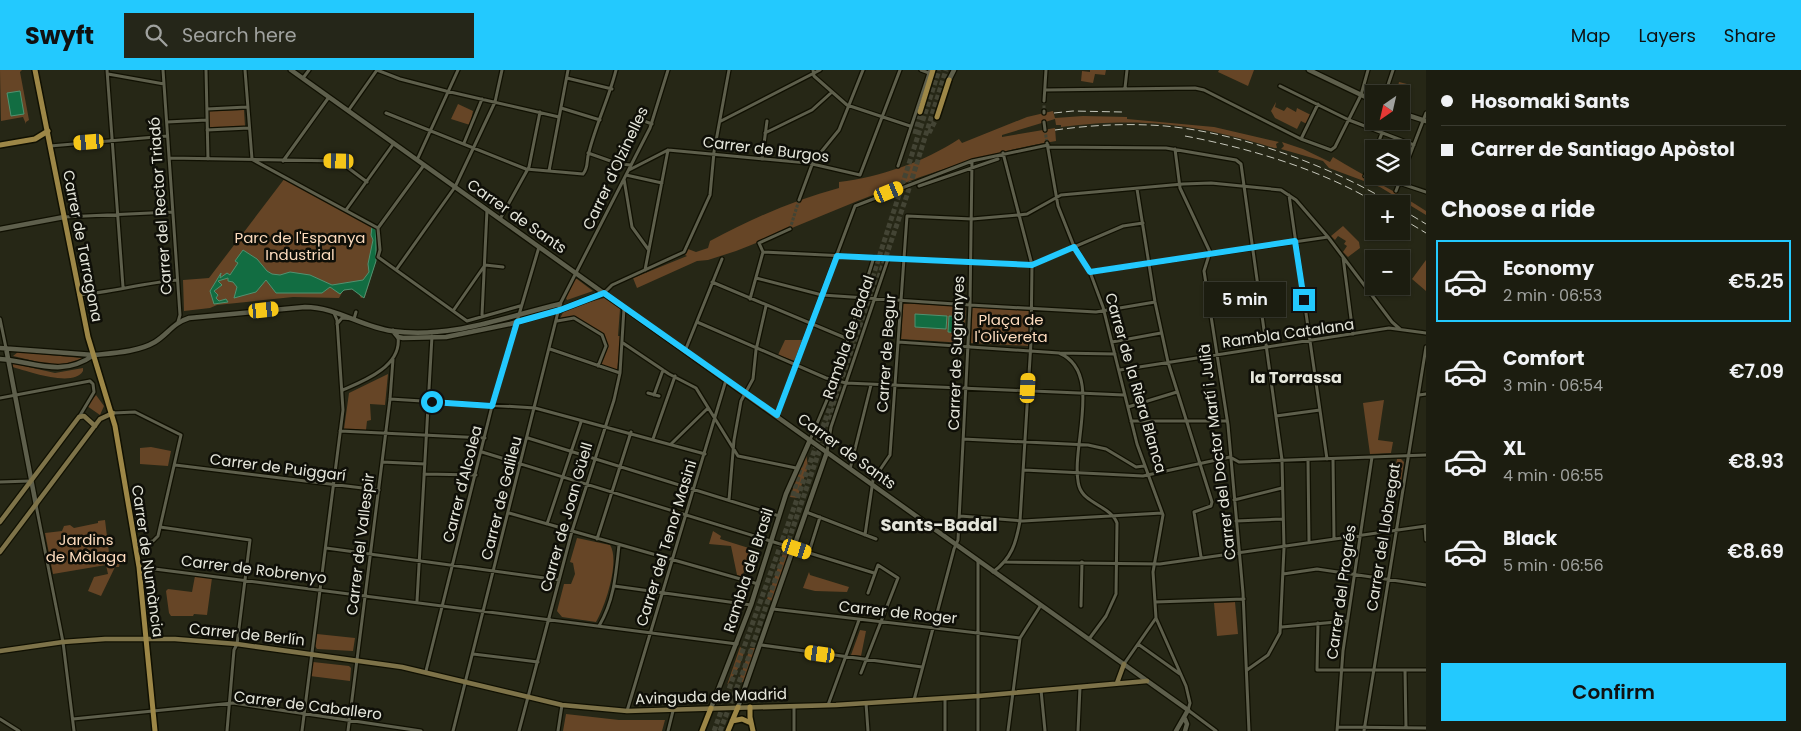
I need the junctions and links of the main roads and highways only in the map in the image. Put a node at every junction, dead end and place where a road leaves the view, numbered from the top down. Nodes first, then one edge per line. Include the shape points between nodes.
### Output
1 (35, 70) edge
2 (931, 71) edge
3 (949, 80) road end
4 (920, 112) tunnel mouth
5 (937, 118) tunnel mouth
6 (48, 131) junction
7 (35, 139) junction
8 (0, 144) edge
9 (50, 146) junction
10 (105, 396) joint
11 (113, 413) junction
12 (95, 426) junction
13 (0, 522) edge
14 (0, 552) edge
15 (147, 639) junction
16 (0, 651) edge
17 (312, 654) joint
18 (1124, 664) road end
19 (1147, 681) road end
20 (1117, 683) junction
21 (738, 707) junction
22 (750, 707) junction
23 (711, 708) junction
24 (732, 721) junction
25 (751, 723) junction
26 (155, 731) edge
27 (702, 731) edge
28 (728, 731) edge
29 (753, 731) edge

1 - 6 main road, Carrer de Tarragona
2 - 4 main road
3 - 5 main road
6 - 7 main road
6 - 9 main road, Carrer de Tarragona
7 - 8 main road
7 - 9 main road
9 - 10 main road, Carrer de Tarragona via 90,347
10 - 11 main road, Carrer de Numància
11 - 12 main road
11 - 15 main road, Carrer de Numància via 136,544
12 - 13 main road via 84,416 79,417
12 - 14 main road
15 - 16 main road, Carrer de Berlín via 63,642
15 - 17 main road, Carrer de Berlín via 237,644
15 - 26 main road, Carrer de Numància
17 - 23 main road, Avinguda de Madrid via 426,671 562,705 627,711
18 - 20 main road
19 - 20 main road, Avinguda de Madrid
20 - 22 main road, Avinguda de Madrid via 978,696
21 - 22 main road, Avinguda de Madrid
21 - 23 main road, Avinguda de Madrid
21 - 24 main road
22 - 25 main road
23 - 27 main road
24 - 25 main road via 742,719
24 - 28 main road
25 - 29 main road

